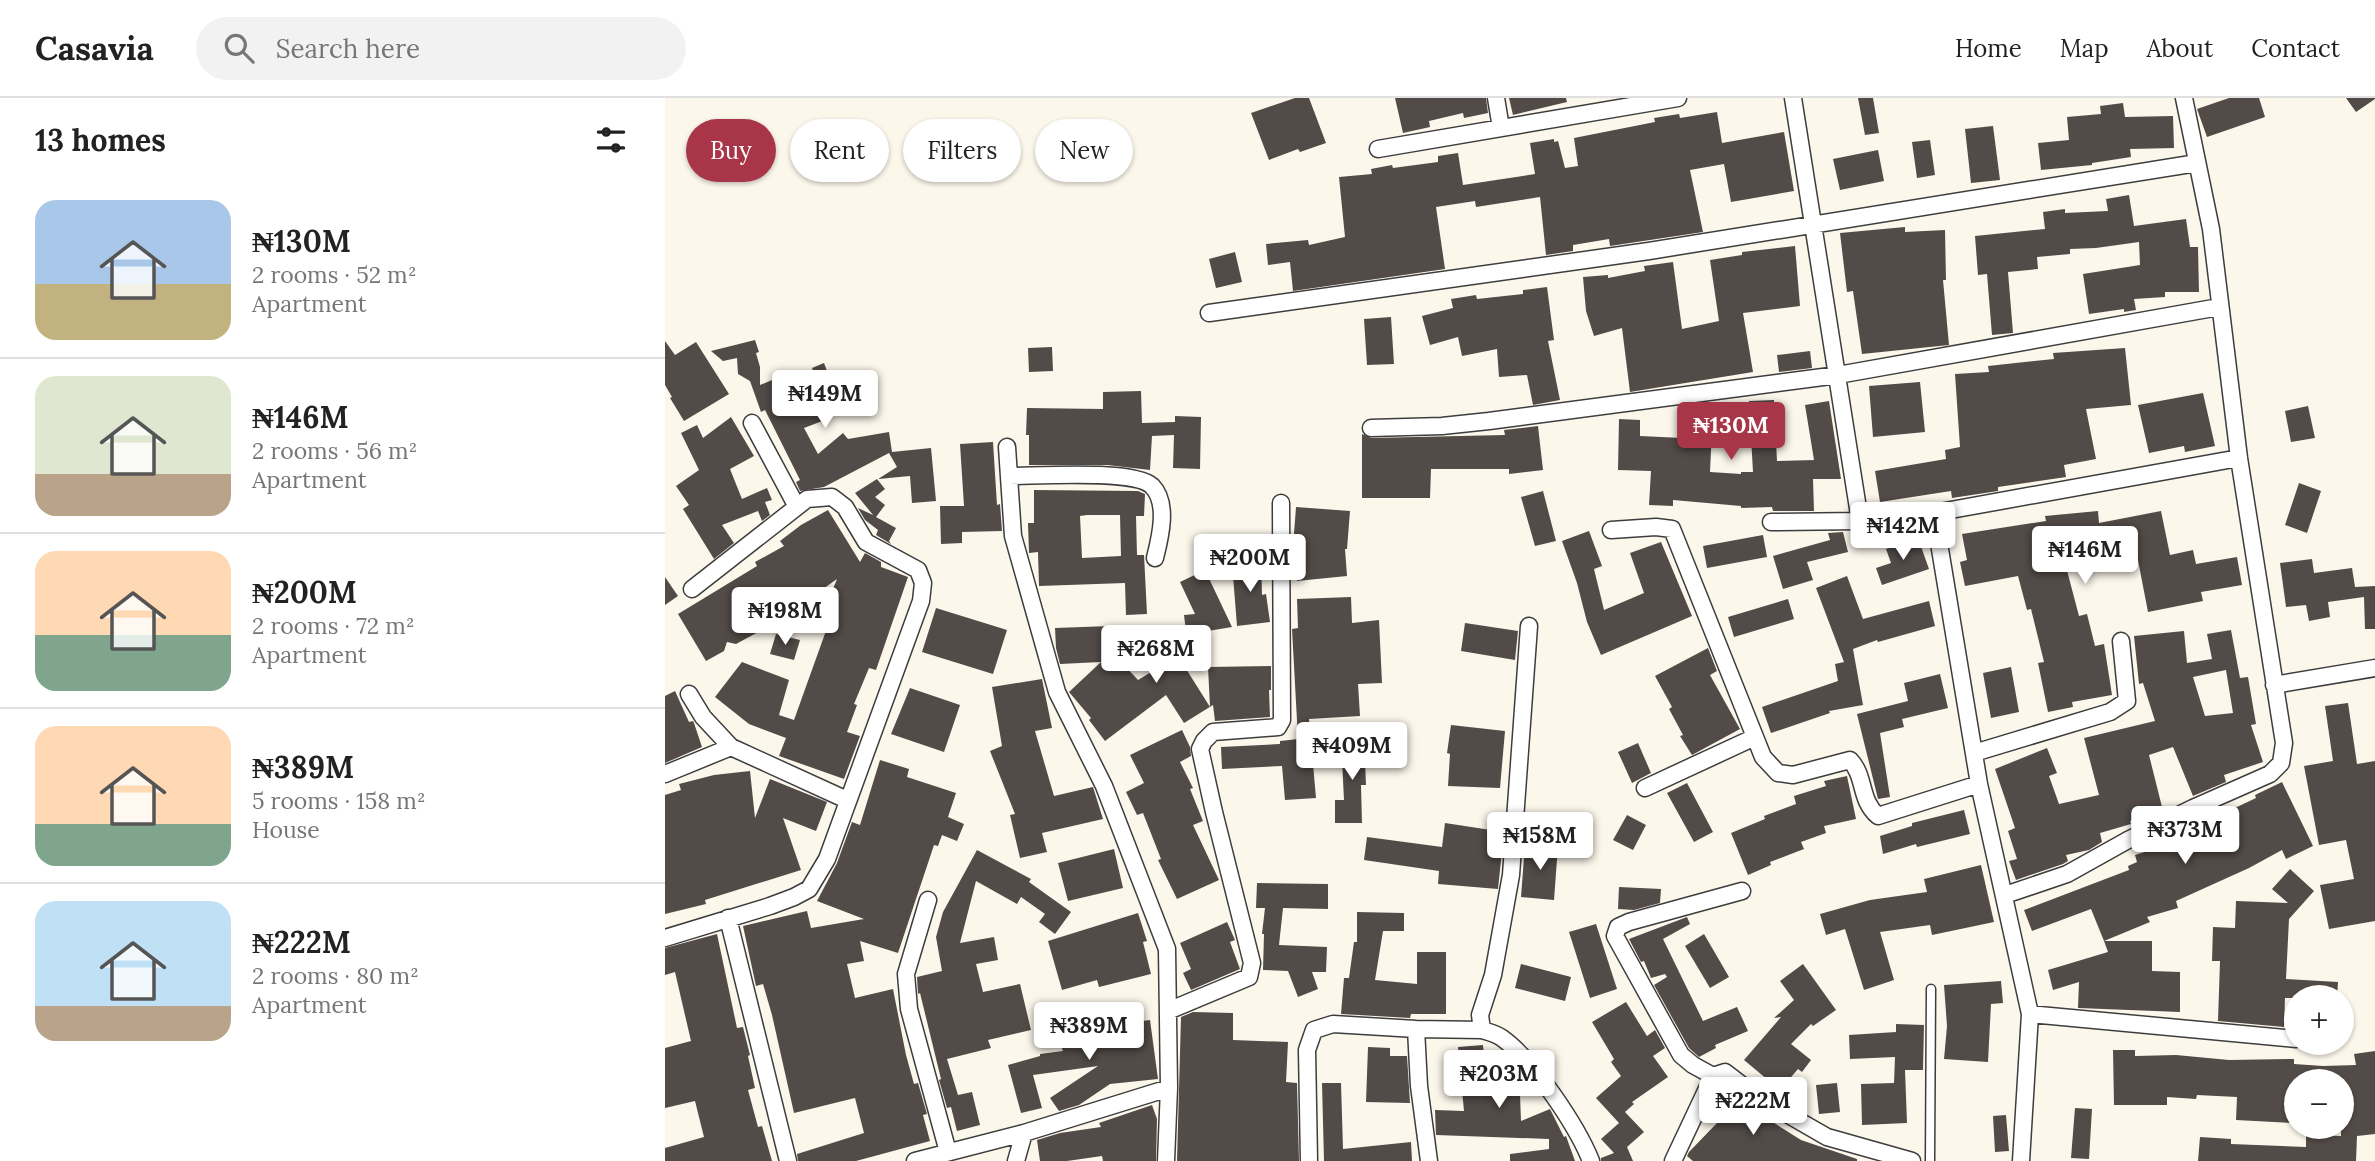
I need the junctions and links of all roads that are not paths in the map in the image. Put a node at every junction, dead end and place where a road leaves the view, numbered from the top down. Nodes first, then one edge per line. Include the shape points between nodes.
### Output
1 (1496, 98) edge
2 (1678, 98) edge
3 (1793, 98) edge
4 (2184, 98) edge
5 (1644, 101) edge
6 (1501, 128) junction
7 (1378, 149) dead end
8 (2197, 163) junction
9 (1814, 224) junction
10 (2219, 307) junction
11 (1209, 313) dead end
12 (1838, 375) junction
13 (752, 423) dead end
14 (1371, 428) dead end
15 (1007, 447) dead end
16 (2239, 458) junction
17 (1009, 476) junction
18 (1281, 503) dead end
19 (797, 506) junction
20 (1934, 513) junction
21 (1860, 521) junction
22 (1771, 522) dead end
23 (1611, 530) dead end
24 (1155, 558) dead end
25 (692, 589) dead end
26 (1529, 626) dead end
27 (2121, 641) dead end
28 (2375, 668) edge
29 (2274, 685) junction
30 (689, 694) dead end
31 (1755, 737) junction
32 (731, 747) junction
33 (1974, 753) junction
34 (665, 774) edge
35 (1979, 784) junction
36 (1645, 788) dead end
37 (847, 800) junction
38 (1742, 891) dead end
39 (2005, 895) junction
40 (928, 900) dead end
41 (728, 918) junction
42 (665, 938) edge
43 (1931, 989) dead end
44 (1168, 1011) junction
45 (2030, 1014) junction
46 (1416, 1029) junction
47 (1482, 1030) junction
48 (2284, 1039) edge
49 (1713, 1076) junction
50 (1169, 1088) junction
51 (1024, 1133) junction
52 (948, 1152) junction
53 (788, 1161) edge
54 (915, 1161) edge
55 (1016, 1161) edge
56 (1166, 1161) edge
57 (1309, 1161) edge
58 (1429, 1161) edge
59 (1591, 1161) edge
60 (1672, 1161) edge
61 (1912, 1161) edge
62 (1930, 1161) edge
63 (2021, 1161) edge

1 - 6 street
2 - 5 street
3 - 9 street
4 - 8 street
5 - 6 street
6 - 7 street
8 - 9 street
8 - 10 street via 2211,229
9 - 11 street
9 - 12 street
10 - 12 street
10 - 16 street
12 - 14 street via 1489,421
12 - 21 street
13 - 19 street
15 - 17 street
16 - 20 street
16 - 29 street
17 - 24 street via 1142,479 1154,487 1161,503
17 - 44 street via 1013,536 1057,692 1104,786 1167,949
18 - 44 street via 1282,720 1278,727 1213,732 1200,749 1252,963 1249,977
19 - 25 street
19 - 37 street via 807,499 832,496 845,507 866,542 918,570 923,583 921,600
20 - 21 street
20 - 33 street
21 - 22 street
23 - 31 street via 1672,529
26 - 47 street via 1511,875 1493,975 1480,1015
27 - 33 street via 2127,701 2110,712
28 - 29 street
29 - 39 street via 2284,743 2281,763 2270,774 2127,839 2067,874
30 - 32 street
31 - 35 street via 1763,757 1777,773 1793,775 1850,760 1869,809 1878,816
31 - 36 street
32 - 34 street
32 - 37 street
33 - 35 street
35 - 39 street
37 - 41 street via 827,859 809,889
38 - 49 street via 1629,922 1618,927 1615,936 1681,1055
39 - 45 street
40 - 52 street via 906,974 909,1009
41 - 42 street
41 - 53 street
43 - 62 lane
44 - 50 street
45 - 48 street
45 - 63 street
46 - 47 street
46 - 57 street via 1333,1024 1314,1030 1307,1051
46 - 58 street
47 - 59 street via 1501,1037 1529,1063 1582,1138
49 - 60 street
49 - 61 street via 1725,1072 1759,1098 1827,1137
50 - 51 street
50 - 56 street
51 - 52 street
51 - 55 street
52 - 54 street

